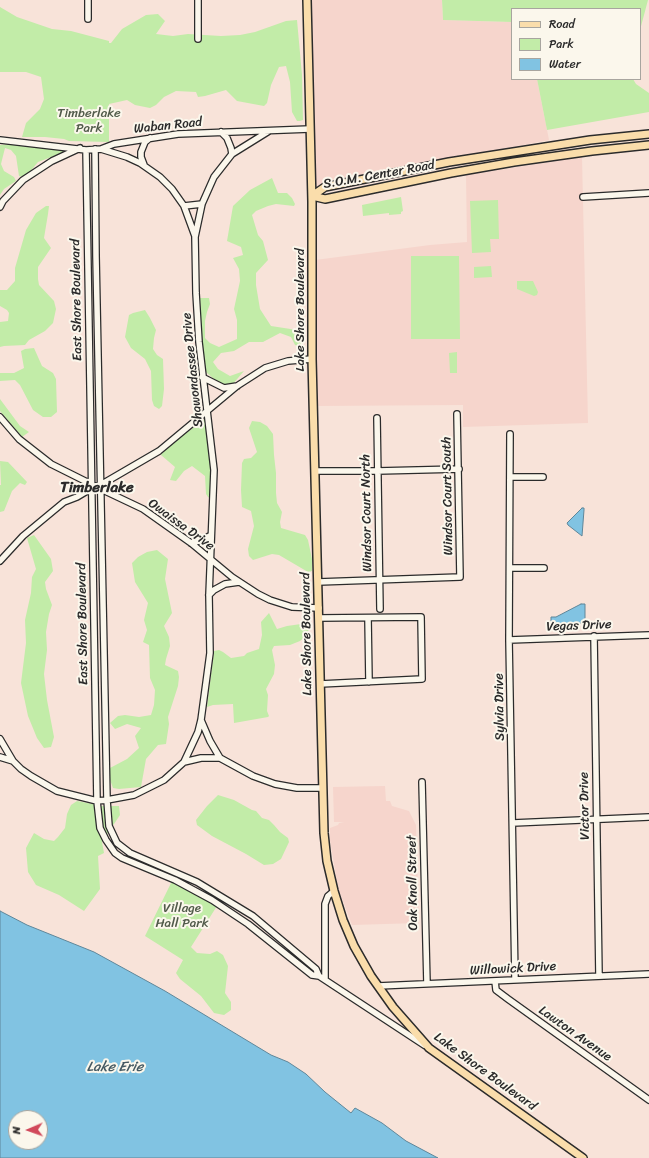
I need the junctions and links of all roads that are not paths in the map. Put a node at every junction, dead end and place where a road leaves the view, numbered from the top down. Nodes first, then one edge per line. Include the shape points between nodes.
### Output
1 (88, 0) edge
2 (198, 0) edge
3 (307, 0) edge
4 (88, 19) dead end
5 (198, 39) dead end
6 (310, 130) junction
7 (269, 131) junction
8 (221, 132) junction
9 (649, 134) edge
10 (150, 138) junction
11 (0, 140) edge
12 (649, 145) edge
13 (83, 149) junction
14 (98, 149) junction
15 (232, 154) junction
16 (144, 165) junction
17 (649, 193) edge
18 (312, 196) junction
19 (583, 197) dead end
20 (202, 204) junction
21 (184, 206) junction
22 (0, 207) edge
23 (195, 237) junction
24 (96, 256) junction
25 (88, 257) junction
26 (312, 358) junction
27 (202, 377) junction
28 (237, 386) junction
29 (208, 411) junction
30 (457, 414) dead end
31 (0, 417) edge
32 (377, 418) dead end
33 (510, 434) dead end
34 (459, 469) junction
35 (315, 471) junction
36 (377, 471) junction
37 (510, 477) junction
38 (543, 477) dead end
39 (92, 486) junction
40 (101, 486) junction
41 (211, 535) junction
42 (191, 543) junction
43 (1, 559) edge
44 (211, 560) junction
45 (510, 568) junction
46 (544, 568) dead end
47 (379, 580) junction
48 (239, 582) junction
49 (318, 582) junction
50 (209, 594) junction
51 (319, 608) junction
52 (380, 609) dead end
53 (319, 618) junction
54 (368, 618) junction
55 (649, 635) edge
56 (594, 636) junction
57 (510, 640) junction
58 (369, 682) junction
59 (320, 684) junction
60 (202, 720) junction
61 (0, 739) edge
62 (0, 758) edge
63 (220, 758) junction
64 (13, 761) junction
65 (184, 762) junction
66 (422, 782) dead end
67 (323, 788) junction
68 (107, 800) junction
69 (97, 801) junction
70 (649, 817) edge
71 (596, 820) junction
72 (514, 823) junction
73 (178, 873) junction
74 (192, 879) junction
75 (175, 880) junction
76 (188, 887) junction
77 (334, 891) junction
78 (649, 974) edge
79 (319, 976) junction
80 (599, 976) junction
81 (325, 979) junction
82 (515, 979) junction
83 (495, 981) junction
84 (427, 984) junction
85 (378, 986) junction
86 (429, 1048) junction
87 (649, 1100) edge
88 (583, 1158) edge

1 - 4 street
2 - 5 street
3 - 6 main road, Lake Shore Boulevard
6 - 7 street, Waban Road
6 - 18 main road, Lake Shore Boulevard
7 - 8 street, Waban Road
7 - 15 street, Shawondassee Drive
8 - 10 street, Waban Road
8 - 15 street, Waban Road
9 - 18 main road, S.O.M. Center Road via 590,140 449,162 325,187
10 - 14 street, Waban Road
10 - 16 street via 145,142 141,152
11 - 13 street, Waban Road
12 - 18 main road, S.O.M. Center Road via 514,162 325,199
13 - 14 street, Waban Road
13 - 22 street via 52,161 23,180
13 - 25 street, East Shore Boulevard
14 - 16 street
14 - 24 street, East Shore Boulevard
15 - 20 street, Shawondassee Drive via 214,177
16 - 21 street via 172,188
17 - 19 street
18 - 26 main road, Lake Shore Boulevard
20 - 21 street
20 - 23 street, Shawondassee Drive
21 - 23 street
23 - 27 street, Shawondassee Drive
24 - 25 street
24 - 40 street, East Shore Boulevard
25 - 39 street, East Shore Boulevard
26 - 28 street via 288,361 265,368
26 - 35 main road, Lake Shore Boulevard
27 - 28 street via 224,388
27 - 29 street, Shawondassee Drive
28 - 29 street
29 - 40 street via 159,451
29 - 41 street, Shawondassee Drive via 214,470
30 - 34 street, Windsor Court South
31 - 39 street via 19,439 51,464
32 - 36 street, Windsor Court North
33 - 37 street, Sylvia Drive
34 - 36 street
34 - 47 street, Windsor Court South via 460,578
35 - 36 street
35 - 49 main road, Lake Shore Boulevard
36 - 47 street, Windsor Court North
37 - 38 street
37 - 45 street, Sylvia Drive
39 - 40 street
39 - 43 street via 88,491 64,502 23,536
39 - 69 street, East Shore Boulevard
40 - 42 street, Owaissa Drive via 105,491 143,510
40 - 68 street, East Shore Boulevard
41 - 42 street
41 - 44 street, Shawondassee Drive
42 - 44 street, Owaissa Drive
44 - 48 street, Owaissa Drive
44 - 50 street, Shawondassee Drive
45 - 46 street
45 - 57 street, Sylvia Drive
47 - 49 street
47 - 52 street, Windsor Court North
48 - 50 street via 225,584
48 - 51 street, Owaissa Drive via 270,600 292,607
49 - 51 main road, Lake Shore Boulevard
50 - 60 street, Shawondassee Drive via 210,652
51 - 53 main road, Lake Shore Boulevard
53 - 54 street
53 - 59 main road, Lake Shore Boulevard
54 - 58 street
54 - 58 street via 421,617 422,679
55 - 56 street, Vegas Drive
56 - 57 street, Vegas Drive
56 - 71 street, Victor Drive
57 - 72 street, Sylvia Drive
58 - 59 street
59 - 67 main road, Lake Shore Boulevard
60 - 63 street, Shawondassee Drive
60 - 65 street, Shawondassee Drive
61 - 64 street
62 - 64 street
63 - 65 street via 201,758
63 - 67 street via 253,776 275,784 297,788
64 - 69 street via 21,769 57,790
65 - 68 street via 164,780 148,789
66 - 84 street, Oak Knoll Street
67 - 77 main road, Lake Shore Boulevard via 325,844
68 - 69 street
68 - 73 street, East Shore Boulevard via 109,826 117,843 130,853
69 - 75 street, East Shore Boulevard via 100,828 115,853
70 - 71 street
71 - 72 street
71 - 80 street, Victor Drive
72 - 82 street, Sylvia Drive
73 - 74 street, East Shore Boulevard
73 - 75 street
74 - 76 street
74 - 79 street, East Shore Boulevard via 253,916 316,969
75 - 76 street, East Shore Boulevard
76 - 79 street, East Shore Boulevard via 248,924 312,975
77 - 81 street via 328,896 325,904
77 - 85 main road, Lake Shore Boulevard via 354,946
78 - 80 street, Willowick Drive
79 - 81 street, East Shore Boulevard
80 - 82 street, Willowick Drive
81 - 86 street, East Shore Boulevard
82 - 83 street, Willowick Drive
83 - 84 street, Willowick Drive
83 - 87 street, Lawton Avenue via 496,990
84 - 85 street, Willowick Drive
85 - 86 main road, Lake Shore Boulevard
86 - 88 main road, Lake Shore Boulevard

